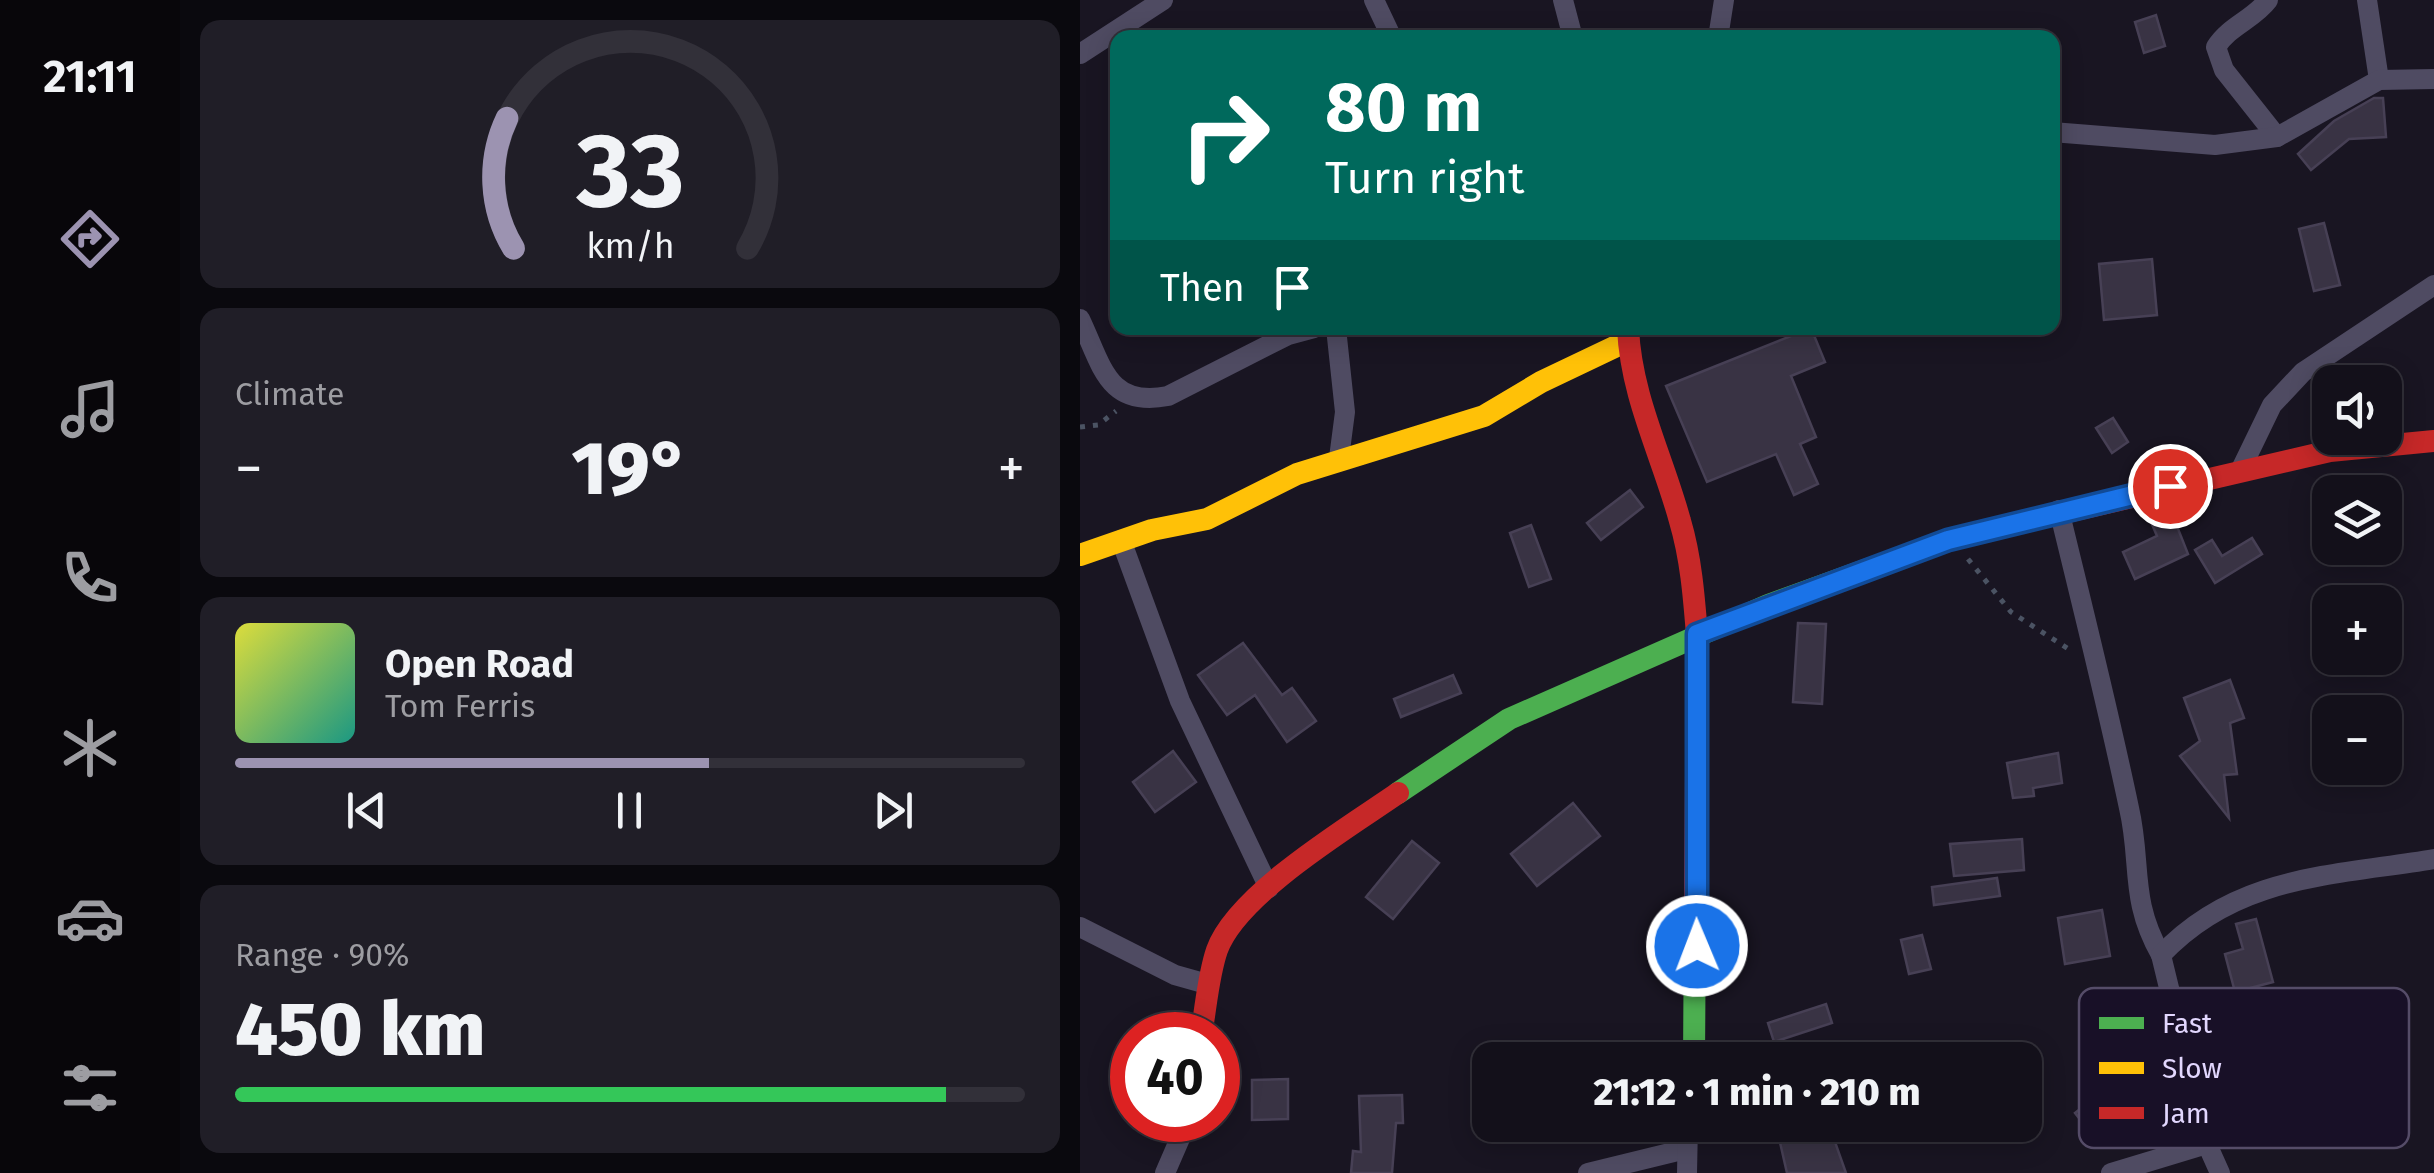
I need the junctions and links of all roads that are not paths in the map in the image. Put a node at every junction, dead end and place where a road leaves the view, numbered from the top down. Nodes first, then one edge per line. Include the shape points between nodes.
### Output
1 (1163, 0) edge
2 (1374, 0) edge
3 (1564, 0) edge
4 (1724, 0) edge
5 (2268, 0) edge
6 (2367, 0) edge
7 (1117, 30) edge
8 (1388, 30) edge
9 (1571, 30) edge
10 (1719, 30) edge
11 (1110, 34) edge
12 (1080, 54) edge
13 (2434, 79) edge
14 (2379, 80) junction
15 (2060, 133) edge
16 (2276, 137) junction
17 (2434, 285) edge
18 (1080, 319) edge
19 (1288, 335) edge
20 (1337, 335) edge
21 (1626, 335) edge
22 (1628, 335) edge
23 (2434, 441) edge
24 (1339, 458) junction
25 (2241, 469) junction
26 (2059, 510) junction
27 (1122, 540) junction
28 (1080, 555) edge
29 (1697, 634) junction
30 (2434, 859) edge
31 (1269, 888) junction
32 (1080, 926) edge
33 (2161, 955) junction
34 (1207, 984) junction
35 (2169, 988) edge
36 (1204, 1012) edge
37 (1694, 1042) edge
38 (1178, 1142) edge
39 (1687, 1142) edge
40 (2194, 1148) edge
41 (2209, 1148) edge
42 (1686, 1149) junction
43 (1165, 1173) edge
44 (1588, 1173) edge
45 (1687, 1173) edge
46 (2112, 1173) edge
47 (2220, 1173) edge

1 - 7 street
2 - 8 street
3 - 9 street
4 - 10 street
5 - 16 street via 2216,47 2224,70
6 - 14 street
11 - 12 street
13 - 14 street
14 - 16 street
15 - 16 street via 2214,144
17 - 25 street via 2303,372 2272,405
18 - 19 street via 1109,381 1129,398 1168,396
20 - 24 street via 1345,412
21 - 24 street via 1484,416
22 - 29 street via 1632,372 1680,523
23 - 25 street via 2330,450
24 - 27 street via 1207,519
25 - 26 street
26 - 29 street via 1948,540
26 - 33 street via 2131,814 2134,881
27 - 28 street
27 - 31 street via 1180,700
29 - 31 street via 1509,719
29 - 37 street
30 - 33 street via 2259,889 2219,907
31 - 34 street via 1236,916
32 - 34 street via 1175,976
33 - 35 street
34 - 36 street
38 - 43 street
39 - 42 street
40 - 46 street
41 - 47 street
42 - 44 street
42 - 45 street

